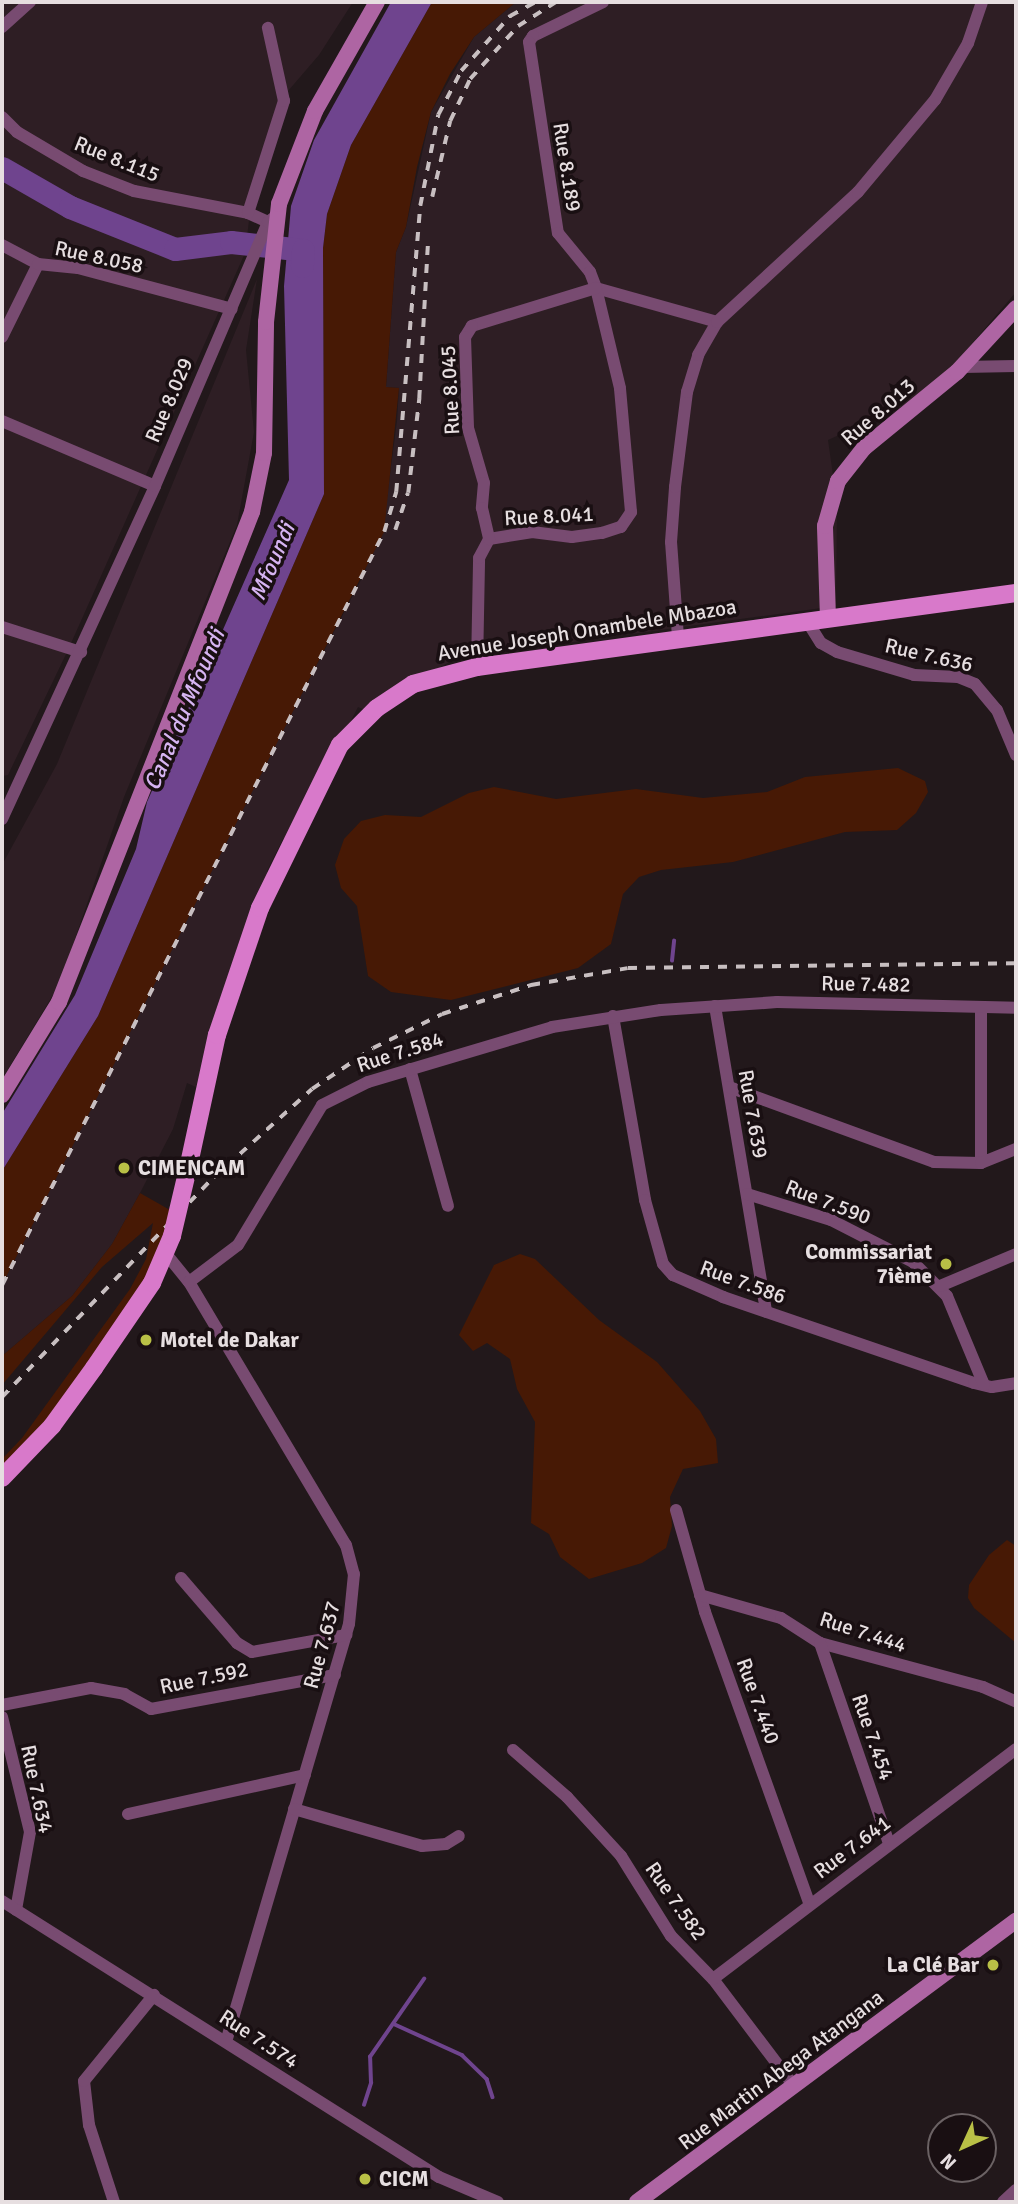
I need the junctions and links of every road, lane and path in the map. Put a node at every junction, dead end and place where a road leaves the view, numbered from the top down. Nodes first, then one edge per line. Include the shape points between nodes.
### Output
1 (30, 2) edge
2 (377, 2) edge
3 (603, 2) edge
4 (982, 2) edge
5 (2, 27) edge
6 (268, 28) dead end
7 (2, 117) edge
8 (248, 213) junction
9 (272, 219) junction
10 (2, 244) edge
11 (38, 264) junction
12 (596, 288) junction
13 (1016, 308) edge
14 (232, 309) junction
15 (717, 322) junction
16 (2, 337) edge
17 (1016, 366) edge
18 (962, 367) junction
19 (2, 421) edge
20 (155, 486) junction
21 (489, 539) junction
22 (1016, 593) edge
23 (828, 618) junction
24 (807, 621) junction
25 (2, 626) edge
26 (678, 637) junction
27 (80, 652) junction
28 (477, 667) junction
29 (1016, 755) edge
30 (2, 819) edge
31 (715, 1006) junction
32 (981, 1008) junction
33 (1016, 1008) edge
34 (613, 1016) junction
35 (410, 1069) junction
36 (729, 1087) junction
37 (2, 1095) edge
38 (1016, 1149) edge
39 (981, 1163) junction
40 (747, 1194) junction
41 (448, 1206) dead end
42 (1016, 1254) edge
43 (167, 1255) junction
44 (189, 1282) junction
45 (940, 1286) junction
46 (766, 1312) junction
47 (1016, 1383) edge
48 (984, 1385) junction
49 (2, 1478) edge
50 (676, 1510) dead end
51 (181, 1578) dead end
52 (700, 1595) junction
53 (346, 1635) junction
54 (820, 1643) junction
55 (335, 1675) junction
56 (1016, 1702) edge
57 (2, 1705) edge
58 (2, 1717) edge
59 (1016, 1749) edge
60 (513, 1750) dead end
61 (305, 1775) junction
62 (294, 1809) junction
63 (128, 1814) dead end
64 (459, 1836) dead end
65 (889, 1843) junction
66 (2, 1901) edge
67 (809, 1902) junction
68 (16, 1910) junction
69 (1016, 1921) edge
70 (713, 1979) junction
71 (154, 1995) junction
72 (226, 2041) junction
73 (794, 2086) junction
74 (1016, 2190) edge
75 (114, 2202) edge
76 (498, 2202) edge
77 (637, 2202) edge
78 (1003, 2202) edge

1 - 5 street
2 - 9 main road, Rue 8.029 via 315,111
3 - 12 street, Rue 8.189 via 529,42 558,233 590,272
4 - 15 street via 968,43 936,100 858,192
6 - 8 street via 284,101
7 - 8 street, Rue 8.115 via 17,132 83,171 134,191
8 - 9 street, Rue 8.115
9 - 14 street, Rue 8.029
9 - 37 main road via 264,453 252,512 59,1002
10 - 11 street
11 - 14 street, Rue 8.058 via 78,268
11 - 16 street, Rue 8.058
12 - 15 street
12 - 21 street, Rue 8.045 via 472,326 465,337 468,428 484,483 482,508
12 - 21 street, Rue 8.041 via 620,388 631,512 621,527 602,533 572,537 531,532
13 - 18 main road, Rue 8.013
14 - 20 street, Rue 8.029
15 - 26 street via 698,355 687,392 675,487 671,542
17 - 18 street
18 - 23 main road, Rue 8.013 via 864,448 838,481 825,526
19 - 20 street
20 - 27 street, Rue 8.029
21 - 28 street, Rue 8.041 via 479,558
22 - 23 main road, Avenue Joseph Onambele Mbazoa
23 - 24 main road, Avenue Joseph Onambele Mbazoa
24 - 26 main road, Avenue Joseph Onambele Mbazoa
24 - 29 street, Rue 7.636 via 821,643 837,652 914,675 958,677 975,684 998,710
25 - 27 street
26 - 28 main road, Avenue Joseph Onambele Mbazoa
27 - 30 street, Rue 8.029
28 - 43 main road, Avenue Joseph Onambele Mbazoa, bridge via 413,684 377,708 340,745 260,908 217,1035
31 - 32 street, Rue 7.482 via 777,1002
31 - 34 street, Rue 7.584
31 - 36 street, Rue 7.639
32 - 33 street, Rue 7.482
32 - 39 street
34 - 35 street, Rue 7.584 via 507,1039
34 - 46 street, Rue 7.586 via 645,1200 663,1264 690,1285
35 - 41 street
35 - 44 street, Rue 7.584 via 322,1104 238,1245
36 - 39 street via 934,1162
36 - 40 street, Rue 7.639
38 - 39 street
40 - 45 street, Rue 7.590 via 831,1220 913,1262
40 - 46 street, Rue 7.639
42 - 45 street
43 - 44 street, Rue 7.637
43 - 49 main road, Avenue Joseph Onambele Mbazoa via 146,1293 52,1426
44 - 53 street, Rue 7.637 via 346,1545 355,1599
45 - 48 street, Rue 7.590
46 - 48 street, Rue 7.586
47 - 48 street, Rue 7.586
50 - 52 street, Rue 7.440
51 - 53 street via 237,1643 252,1652
52 - 54 street, Rue 7.444 via 781,1618
52 - 67 street, Rue 7.440
53 - 55 street, Rue 7.637
54 - 56 street, Rue 7.444 via 983,1687
54 - 65 street, Rue 7.454
55 - 57 street, Rue 7.592 via 151,1709 124,1694 91,1688
55 - 61 street, Rue 7.637
58 - 68 street, Rue 7.634 via 30,1832
59 - 65 street, Rue 7.641
60 - 70 street, Rue 7.582 via 599,1830 621,1856 671,1936
61 - 62 street, Rue 7.637
61 - 63 street
62 - 64 street via 422,1846 446,1844
62 - 72 street, Rue 7.637
65 - 67 street, Rue 7.641
66 - 68 street, Rue 7.574
67 - 70 street, Rue 7.641
68 - 71 street, Rue 7.574
69 - 73 main road, Rue Martin Abega Atangana
70 - 73 street, Rue 7.582
71 - 72 street, Rue 7.574
71 - 75 street via 84,2081 89,2125
72 - 76 street, Rue 7.574 via 439,2177
73 - 77 main road, Rue Martin Abega Atangana
74 - 78 street

